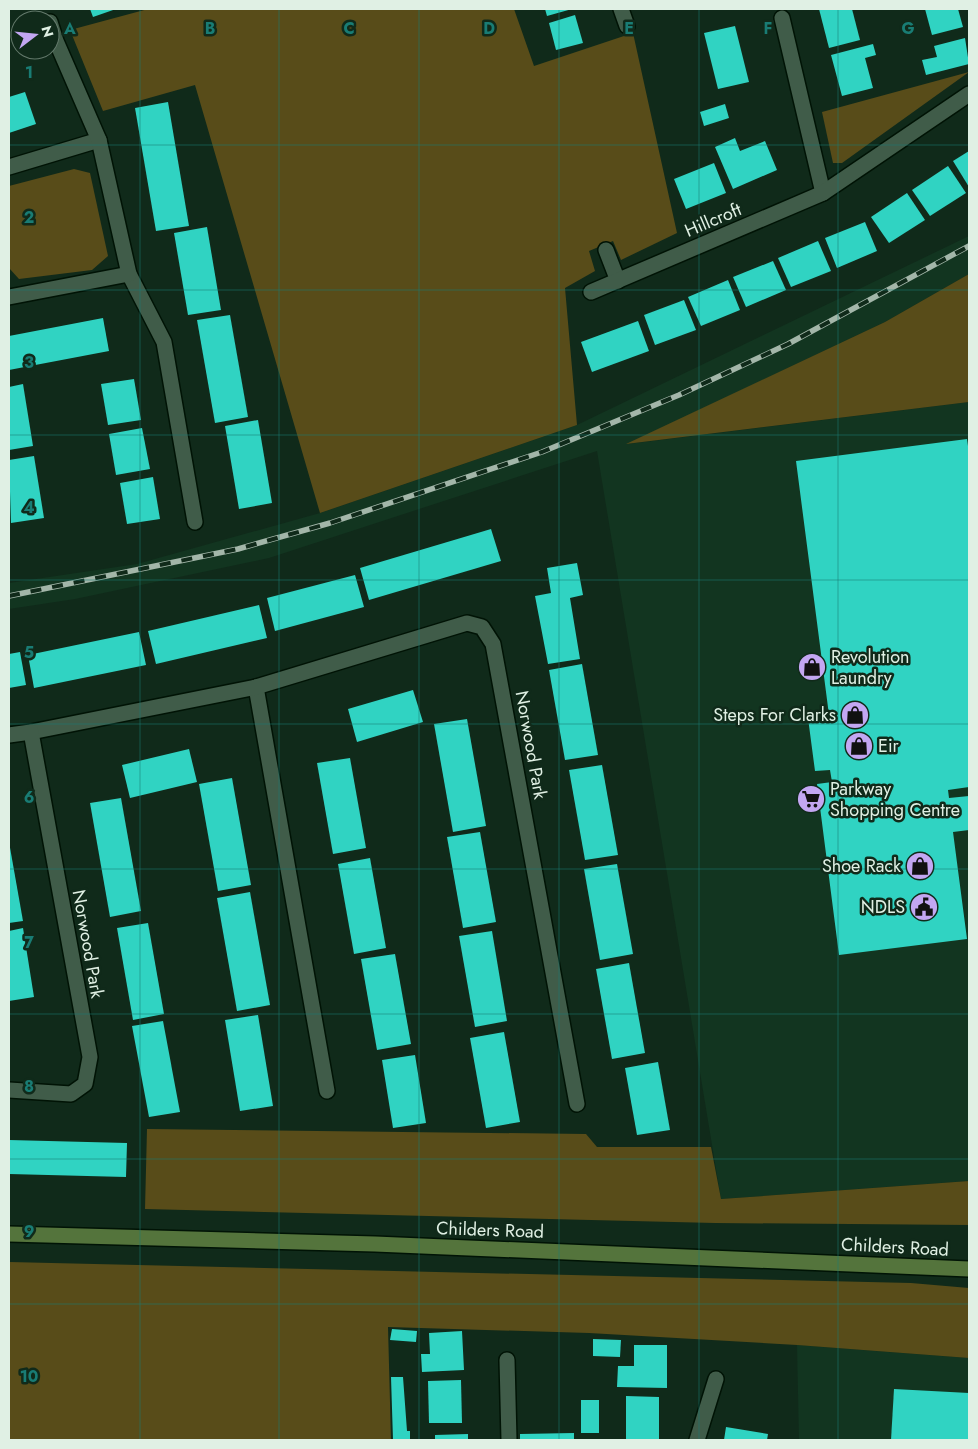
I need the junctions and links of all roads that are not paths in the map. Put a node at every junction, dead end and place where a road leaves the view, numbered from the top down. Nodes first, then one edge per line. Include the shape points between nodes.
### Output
1 (621, 9) edge
2 (782, 18) dead end
3 (627, 26) dead end
4 (60, 50) edge
5 (969, 94) edge
6 (100, 140) junction
7 (9, 167) edge
8 (823, 193) junction
9 (606, 250) dead end
10 (129, 274) junction
11 (618, 281) junction
12 (592, 292) dead end
13 (9, 297) edge
14 (195, 522) dead end
15 (256, 686) junction
16 (31, 732) junction
17 (9, 735) edge
18 (9, 1090) edge
19 (327, 1091) dead end
20 (577, 1104) dead end
21 (9, 1234) edge
22 (969, 1269) edge
23 (507, 1360) dead end
24 (716, 1379) dead end
25 (510, 1440) edge
26 (697, 1440) edge

1 - 3 street
2 - 8 street
4 - 6 street
5 - 8 street, Hillcroft
6 - 7 street
6 - 10 street
8 - 11 street, Hillcroft
9 - 11 street
10 - 13 street
10 - 14 street via 164,342
11 - 12 street, Hillcroft
15 - 16 street, Norwood Park
15 - 19 street
15 - 20 street, Norwood Park via 467,623 482,626 493,644
16 - 17 street, Norwood Park
16 - 18 street, Norwood Park via 90,1057 85,1084 71,1094
21 - 22 main road, Childers Road via 375,1244
23 - 25 street
24 - 26 street

